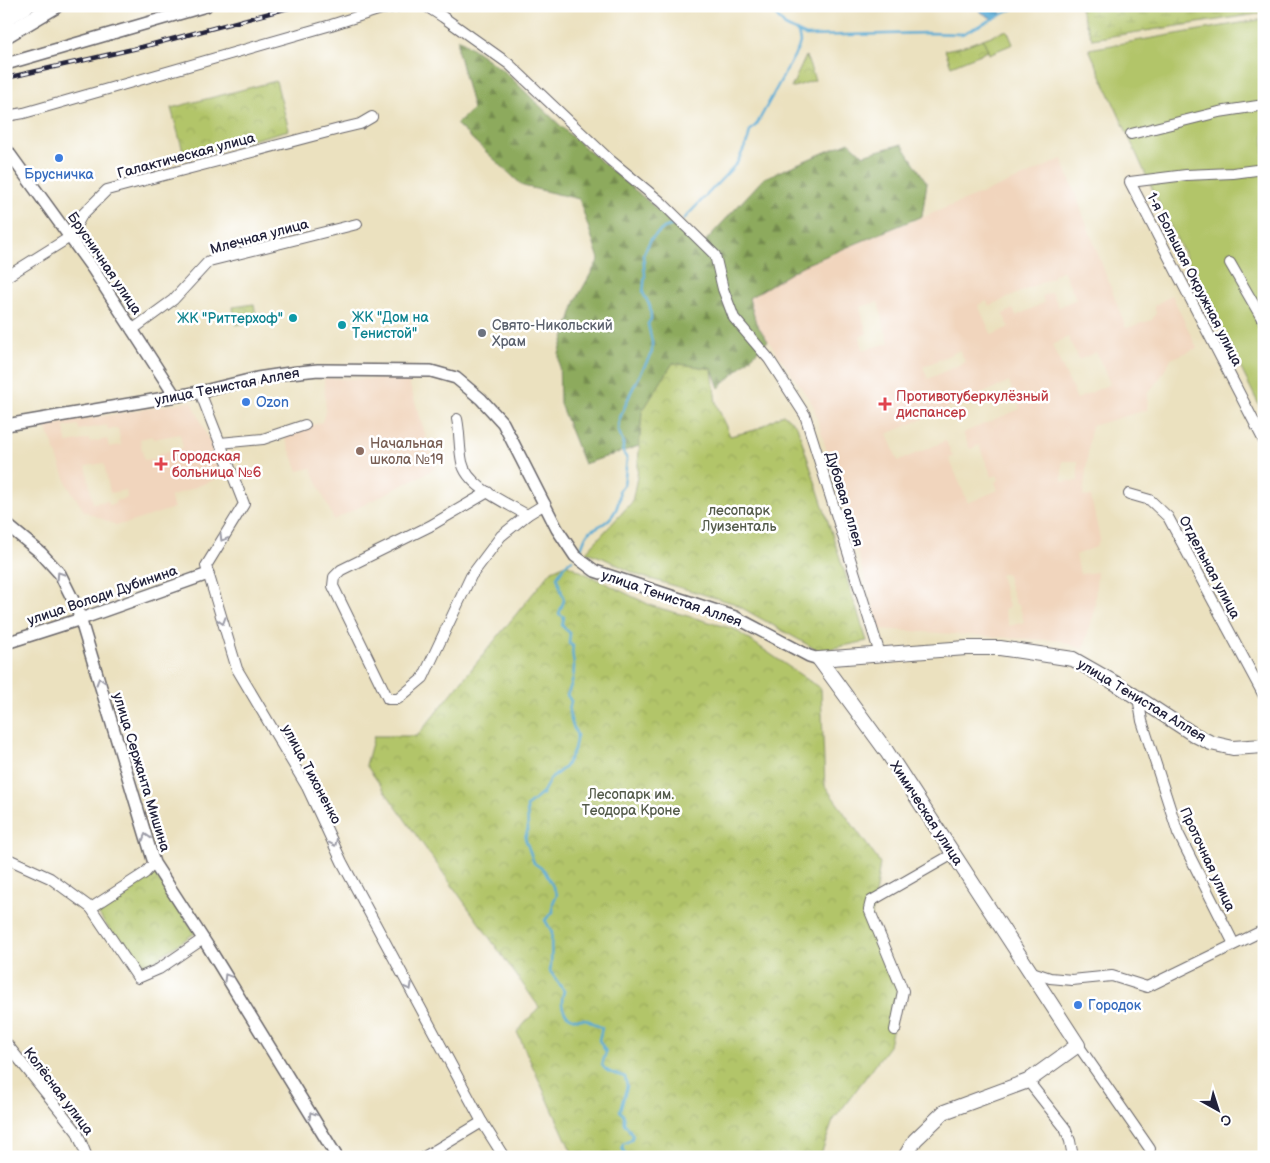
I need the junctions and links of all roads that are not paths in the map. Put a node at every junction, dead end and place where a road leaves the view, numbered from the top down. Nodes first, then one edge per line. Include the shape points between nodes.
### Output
1 (26, 6) edge
2 (55, 6) edge
3 (206, 6) edge
4 (399, 6) edge
5 (426, 6) edge
6 (6, 18) edge
7 (6, 35) edge
8 (6, 64) edge
9 (1264, 105) edge
10 (6, 116) edge
11 (372, 117) dead end
12 (1130, 134) dead end
13 (6, 149) edge
14 (1264, 169) edge
15 (357, 224) dead end
16 (70, 237) junction
17 (1230, 262) dead end
18 (6, 277) edge
19 (1264, 322) edge
20 (132, 330) junction
21 (200, 392) junction
22 (175, 396) junction
23 (457, 420) dead end
24 (6, 425) edge
25 (305, 425) dead end
26 (1264, 441) edge
27 (220, 444) junction
28 (488, 492) junction
29 (1128, 494) dead end
30 (545, 504) junction
31 (527, 515) junction
32 (6, 524) edge
33 (208, 574) junction
34 (81, 619) junction
35 (6, 643) edge
36 (880, 654) junction
37 (819, 659) junction
38 (1264, 696) edge
39 (1138, 697) junction
40 (1264, 746) edge
41 (953, 854) junction
42 (6, 858) edge
43 (154, 863) junction
44 (91, 908) junction
45 (1264, 930) edge
46 (204, 939) junction
47 (1234, 944) junction
48 (1029, 971) junction
49 (895, 1030) dead end
50 (6, 1043) edge
51 (1078, 1044) junction
52 (1028, 1081) junction
53 (482, 1122) junction
54 (1150, 1149) dead end
55 (87, 1157) edge
56 (337, 1157) edge
57 (424, 1157) edge
58 (504, 1157) edge
59 (905, 1157) edge
60 (1073, 1157) edge

1 - 6 main road
2 - 7 main road
3 - 8 street
4 - 10 street
5 - 36 street, Дубовая аллея via 509,64 715,255 734,318 769,358 804,414
9 - 12 street via 1219,112
11 - 16 street, Галактическая улица via 346,128 108,190 82,215
13 - 16 street, Брусничная улица
14 - 26 street, 1-я Большая Окружная улица via 1130,182
15 - 20 street, Млечная улица via 209,262 172,300
16 - 18 street, Галактическая улица
16 - 20 street, Брусничная улица
17 - 19 street
20 - 22 street, Брусничная улица
21 - 22 street, улица Тенистая Аллея
21 - 27 street
21 - 30 street, улица Тенистая Аллея via 257,378 318,370 431,371 456,378 481,398 503,423
22 - 24 street, улица Тенистая Аллея
23 - 28 street via 462,464 473,481
25 - 27 street via 263,438
27 -> 33 street via 244,504 206,566
28 - 31 street
28 - 31 street via 334,577 333,586 388,699 398,699 423,678 471,576 501,536
29 - 38 street, Отдельная улица via 1150,500 1168,517
30 - 31 street
30 - 37 street, улица Тенистая Аллея via 575,556 595,571 736,617
34 -> 32 street, улица Сержанта Мишина via 60,574 42,553
33 - 34 street, улица Володи Дубинина
33 -> 53 street, улица Тихоненко via 238,670 308,788 342,862
34 - 35 street, улица Володи Дубинина
43 -> 34 street, улица Сержанта Мишина
36 - 37 main road, улица Тенистая Аллея
36 - 39 main road, улица Тенистая Аллея via 966,648 1043,653 1073,658
37 - 41 main road, Химическая улица via 887,752
39 - 40 main road, улица Тенистая Аллея via 1193,734 1211,742 1233,748
39 - 47 street, Проточная улица via 1142,721 1178,833
41 - 48 main road, Химическая улица
41 - 49 street via 869,905 903,991
42 - 44 street via 50,878
43 - 44 street via 145,873
43 - 46 street, улица Сержанта Мишина
44 - 46 street via 138,978 159,969
45 - 47 street
56 -> 46 street, улица Сержанта Мишина
47 - 48 street via 1147,987 1112,976 1072,980 1050,978
48 - 51 main road, Химическая улица
50 - 55 street, Колёсная улица via 77,1132
51 - 52 main road
51 - 54 street
52 - 59 main road via 944,1112 915,1140
52 - 60 street via 1065,1128
53 - 57 street
53 - 58 street, улица Тихоненко

